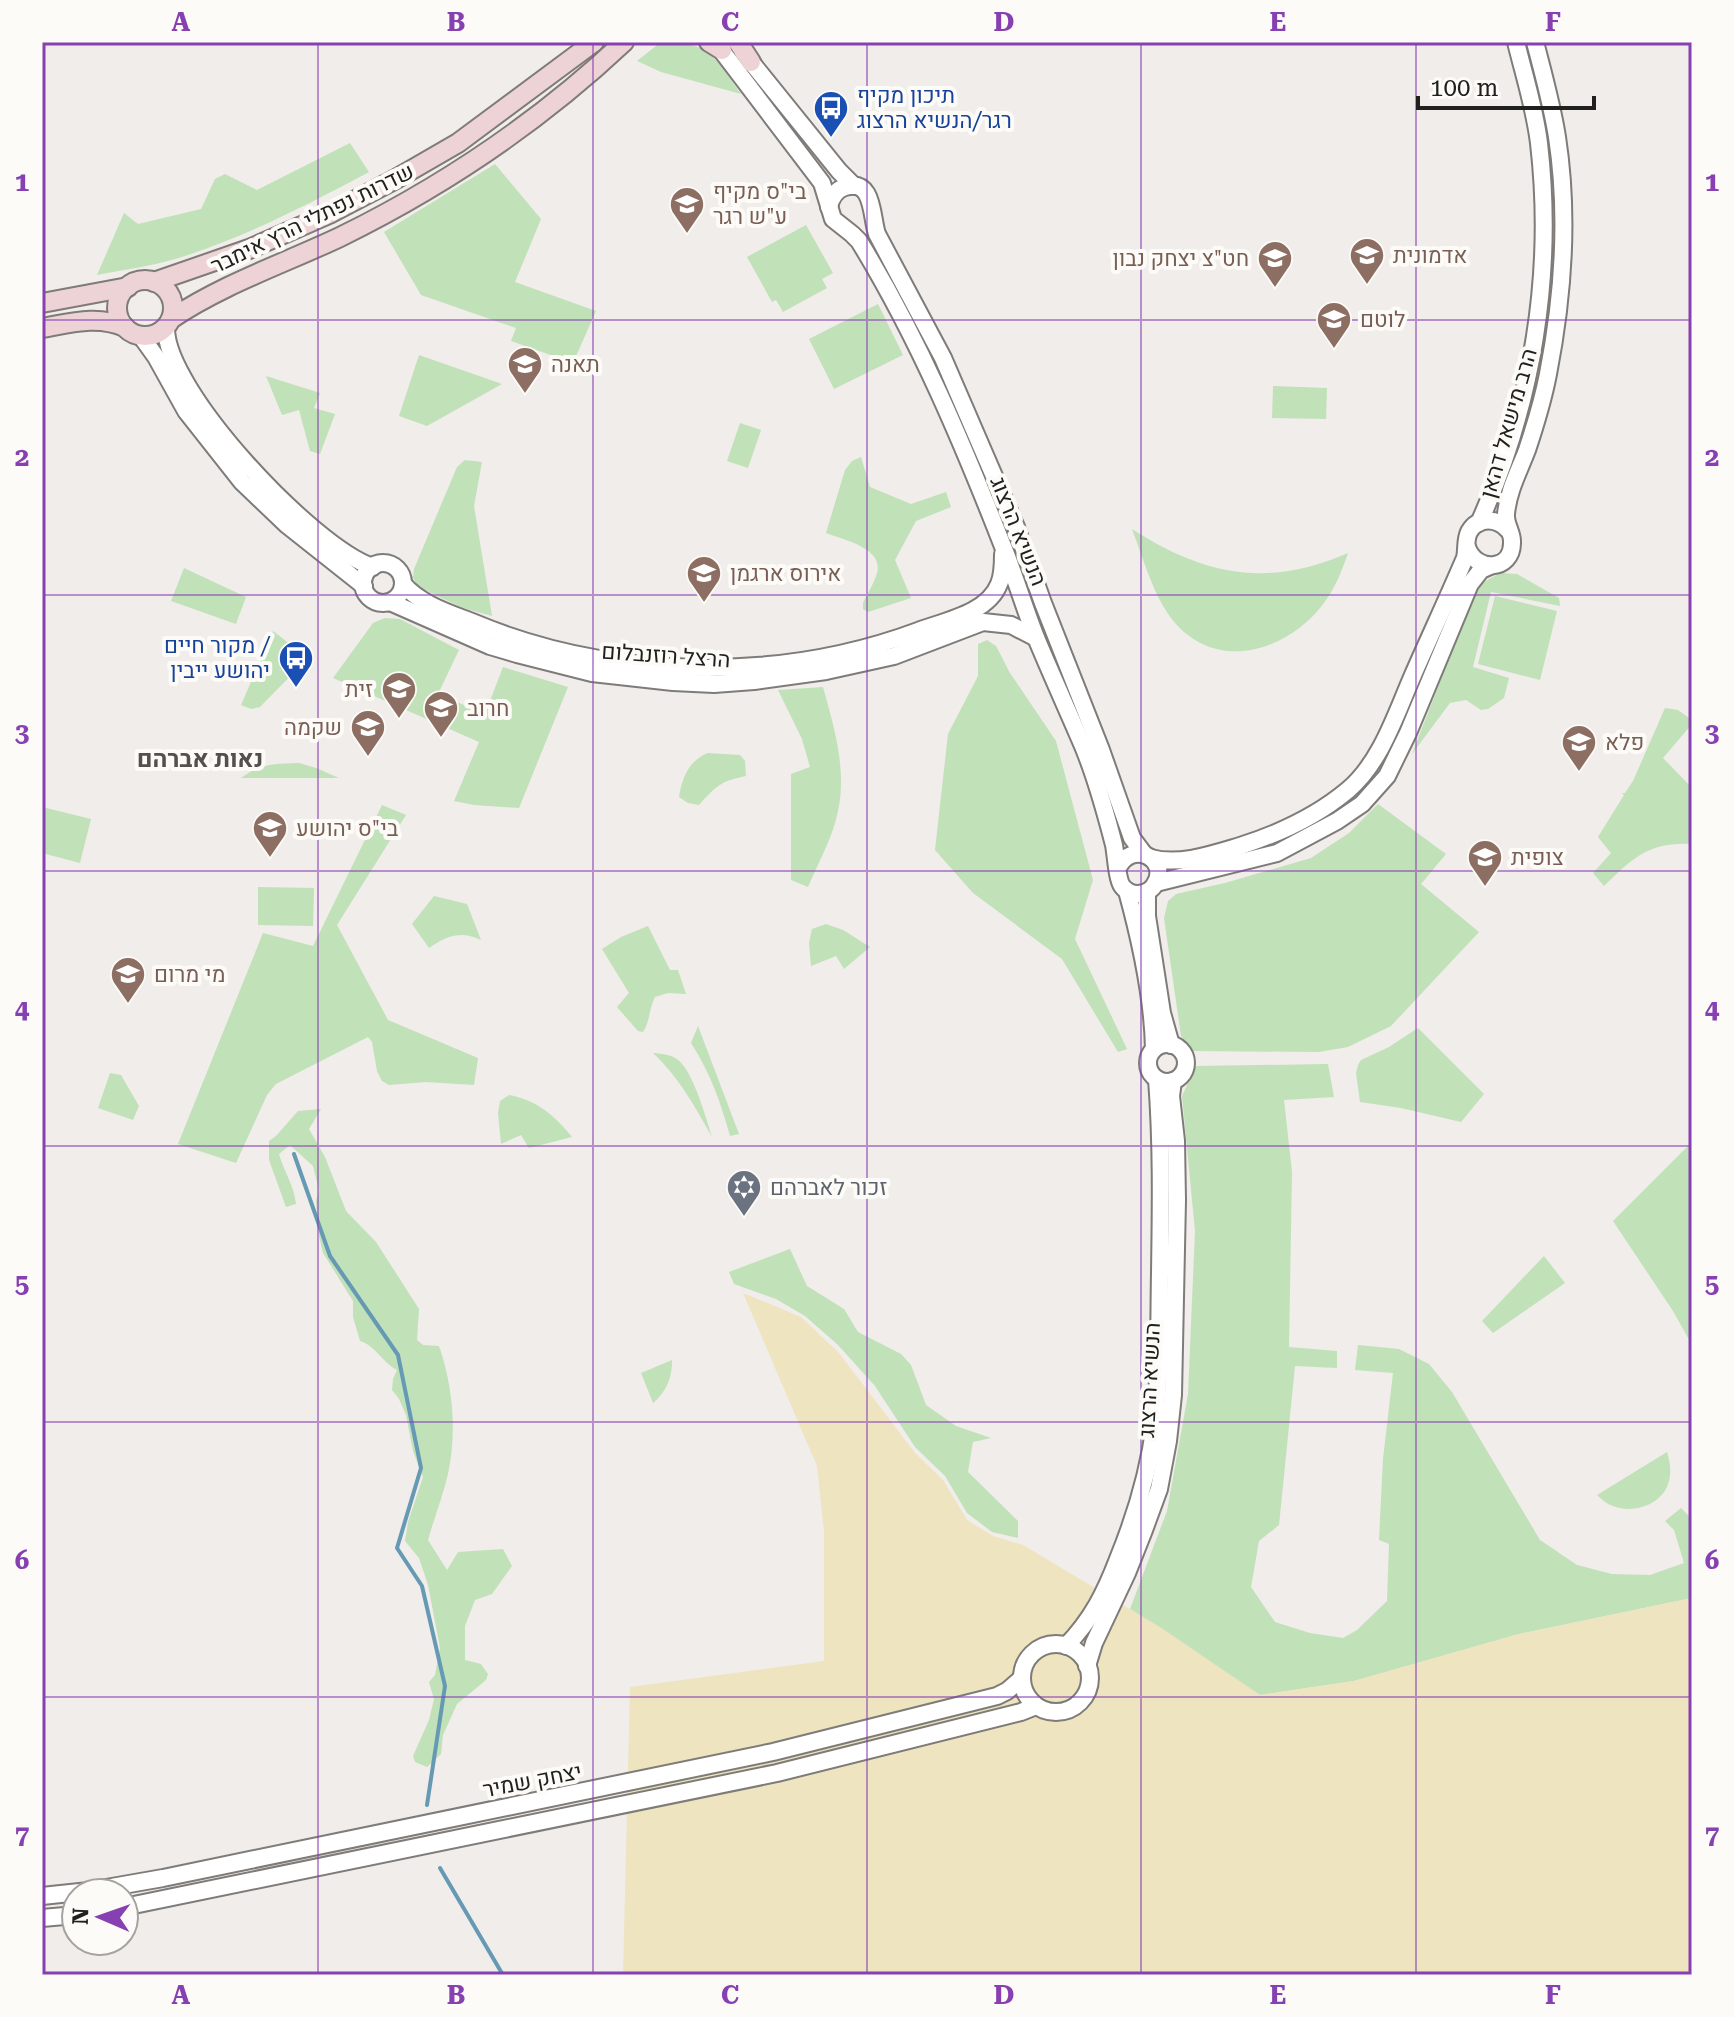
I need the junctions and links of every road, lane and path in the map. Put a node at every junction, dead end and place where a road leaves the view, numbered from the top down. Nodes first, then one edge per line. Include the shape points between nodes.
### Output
1 (594, 42) edge
2 (624, 42) edge
3 (635, 42) edge
4 (1516, 42) edge
5 (1535, 42) edge
6 (723, 44) edge
7 (751, 62) joint
8 (596, 69) junction
9 (854, 186) junction
10 (829, 207) junction
11 (871, 213) junction
12 (842, 227) junction
13 (154, 282) junction
14 (128, 287) junction
15 (42, 303) edge
16 (168, 323) junction
17 (42, 328) edge
18 (133, 332) junction
19 (1479, 523) junction
20 (1508, 530) junction
21 (1467, 547) junction
22 (1004, 548) junction
23 (1490, 566) junction
24 (373, 567) junction
25 (403, 584) junction
26 (364, 586) junction
27 (390, 602) junction
28 (1036, 638) junction
29 (1148, 856) junction
30 (1118, 868) junction
31 (1152, 888) junction
32 (1127, 891) junction
33 (1171, 1045) junction
34 (1154, 1049) junction
35 (1165, 1080) junction
36 (1066, 1646) junction
37 (1087, 1666) junction
38 (1022, 1678) junction
39 (1036, 1706) junction
40 (42, 1896) edge
41 (140, 1904) edge

1 - 13 main road, שדרות נפתלי הרץ אימבר via 458,143 394,180 261,244
2 - 8 main road, שדרות נפתלי הרץ אימבר
3 - 8 main road
4 - 19 street, הרב מישאל דהאן via 1538,140 1543,276 1522,400
5 - 20 street, הרב מישאל דהאן via 1557,137 1562,277 1547,378 1509,497
6 - 7 main road
6 - 10 street via 822,183
7 - 9 street
8 - 16 main road, שדרות נפתלי הרץ אימבר via 471,164 340,237 212,293
9 - 10 street via 834,194
9 - 11 street via 868,195
10 - 12 street
11 - 12 street via 860,227
11 - 29 street, הנשיא הרצוג via 943,358 1016,527 1132,838
12 - 22 street, הנשיא הרצוג via 859,241 927,366
13 - 14 main road
13 - 16 main road via 170,297
14 - 15 main road
14 - 18 main road via 118,306 120,320
16 - 18 main road via 154,334
16 - 24 street via 166,341 183,379 253,471 325,537
17 - 18 main road via 102,320
18 - 26 street via 242,482
19 - 20 street via 1495,521
19 - 21 street via 1469,532
20 - 23 street via 1510,554
21 - 23 street via 1475,561
21 - 29 street via 1371,765 1349,790 1265,838 1206,856 1160,861
22 - 25 street, הרצל רוזנבלום via 999,584 983,607 890,642 753,667 674,667 558,650 434,606
22 - 28 street, הנשיא הרצוג
23 - 31 street via 1470,584 1387,776 1362,804 1277,853
24 - 25 street via 392,566
24 - 26 street
25 - 27 street
26 - 27 street via 374,601
27 - 28 street, הרצל רוזנבלום via 517,654 592,673 673,682 714,684 826,671 894,656 983,622 1011,625
28 - 30 street, הנשיא הרצוג via 1086,754
29 - 30 street via 1131,854
29 - 31 street via 1158,870
30 - 32 street via 1120,885
31 - 32 street
31 - 33 street via 1147,916
32 - 34 street
33 - 34 street
33 - 35 street via 1186,1064 1180,1077
34 - 35 street via 1149,1070
35 - 36 street, הנשיא הרצוג via 1152,1438 1141,1495 1116,1564 1101,1599
35 - 37 street, הנשיא הרצוג via 1176,1141 1177,1214 1168,1441 1159,1489
36 - 37 street
36 - 38 street via 1036,1651
37 - 39 street via 1088,1688 1078,1704 1054,1712
38 - 39 street
38 - 40 street, יצחק שמיר via 997,1696 773,1752 163,1878
39 - 41 street, יצחק שמיר via 777,1773

